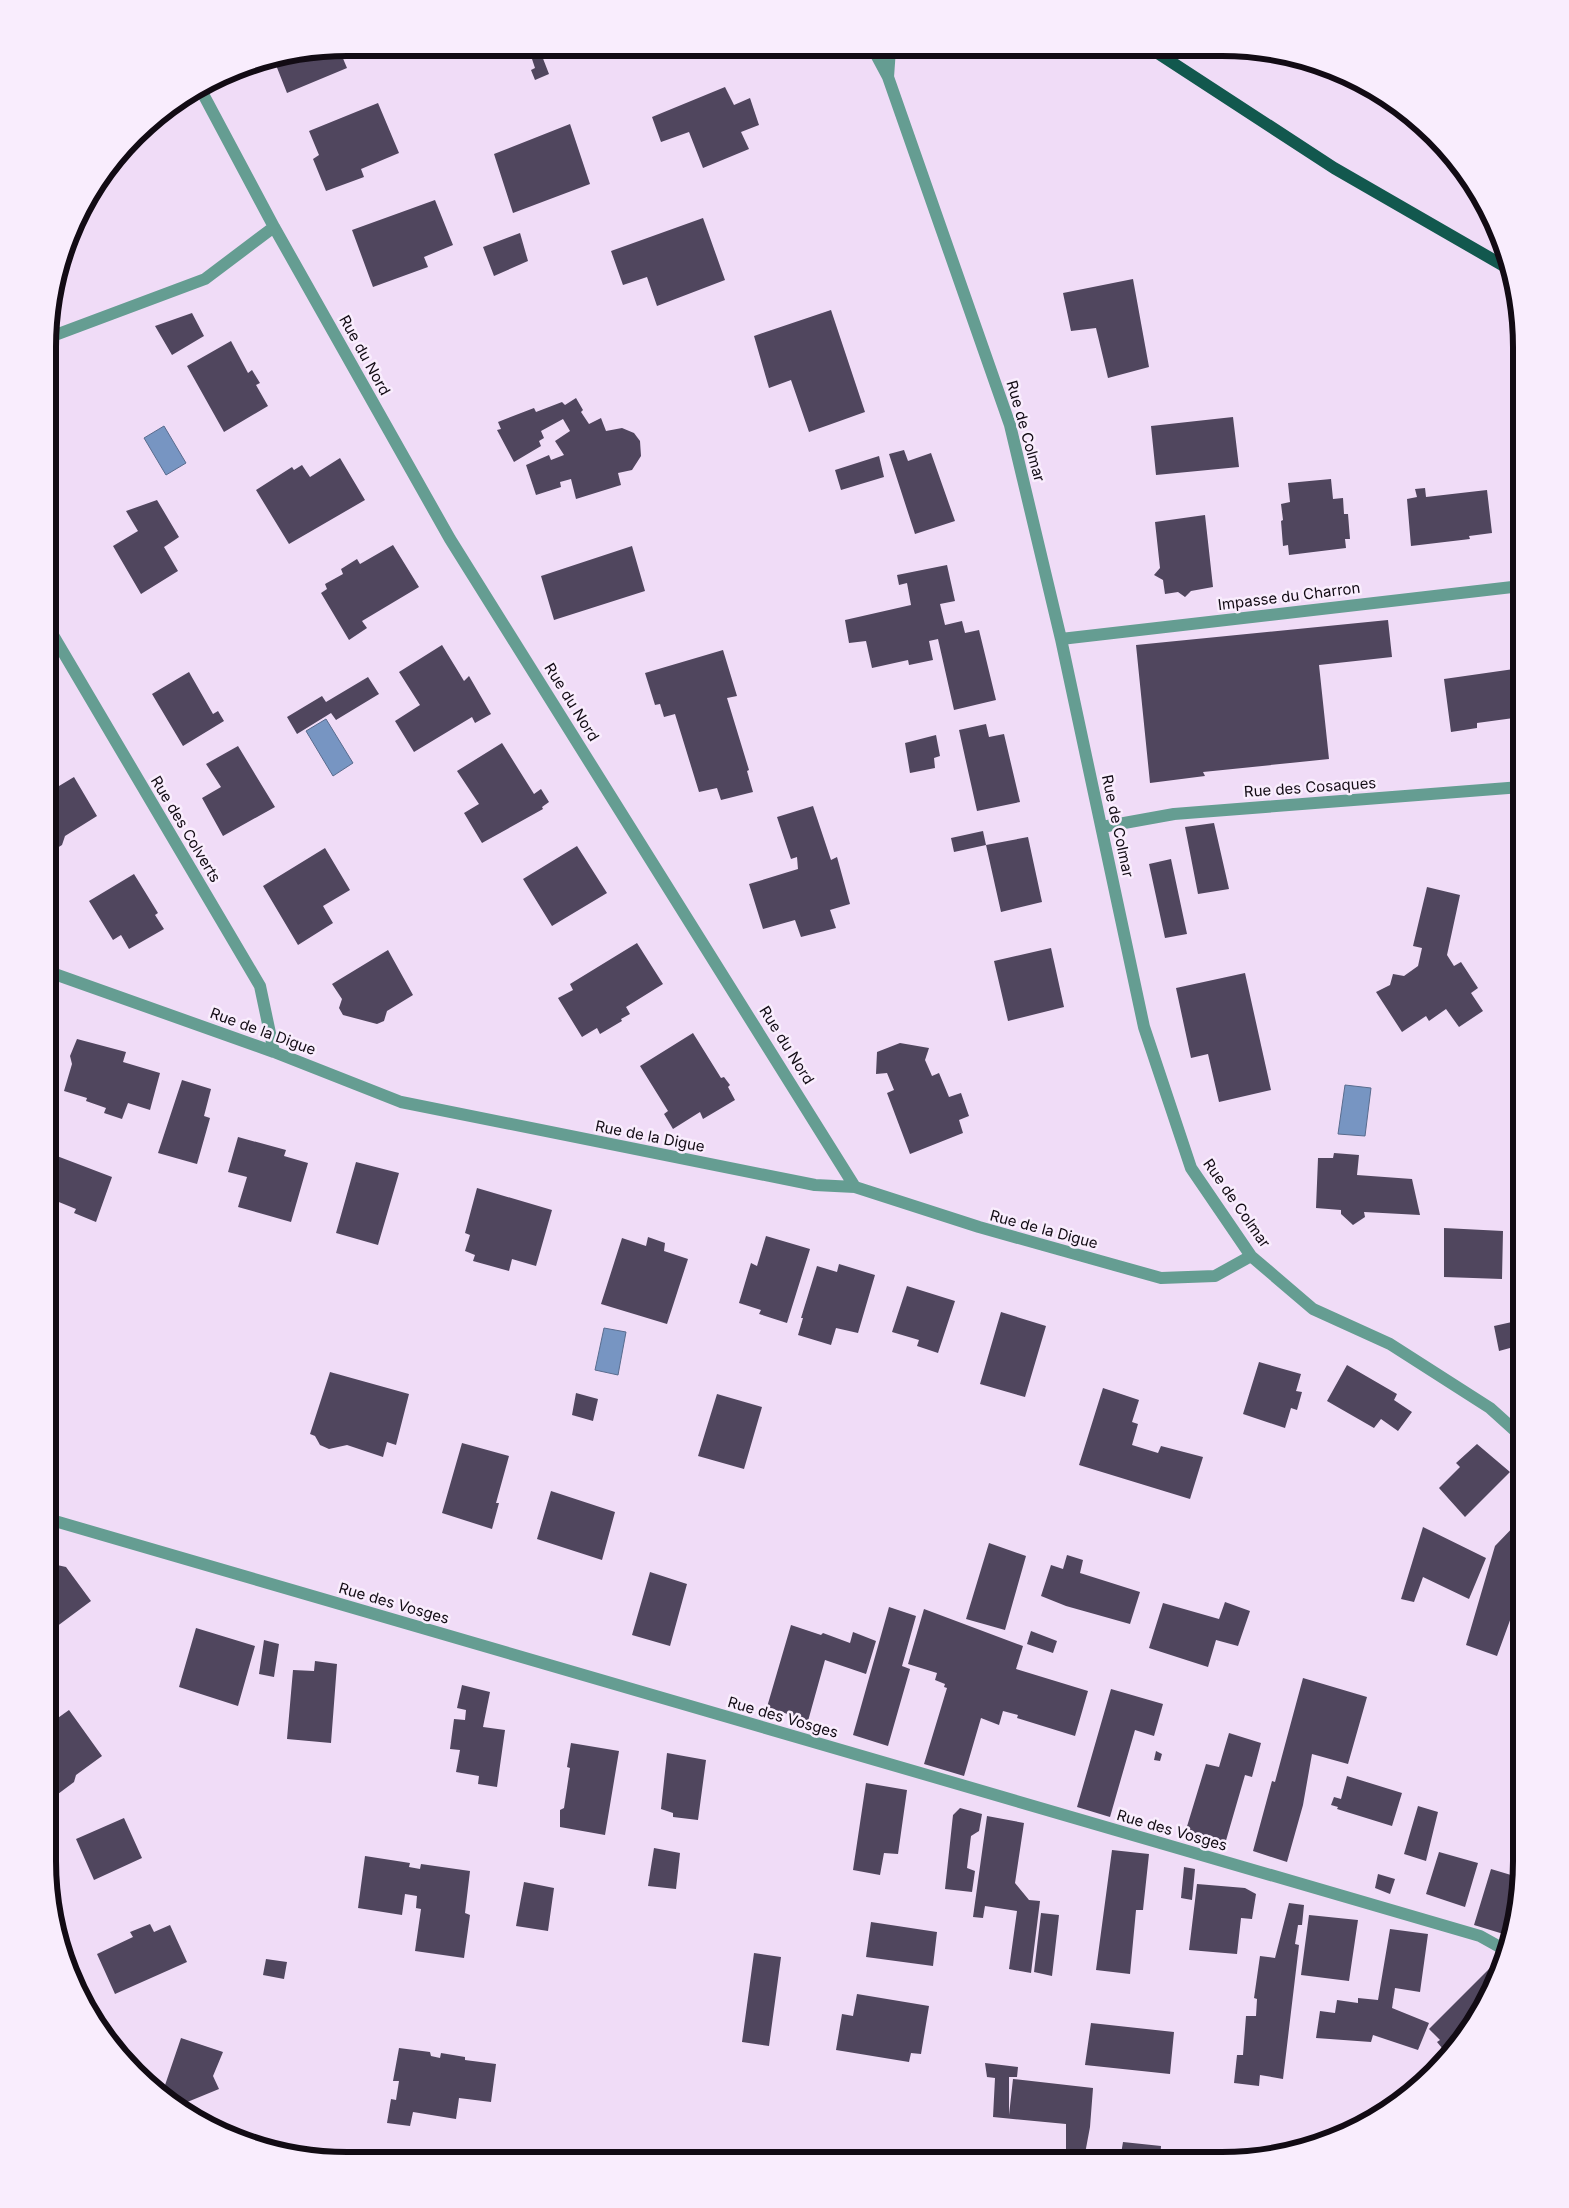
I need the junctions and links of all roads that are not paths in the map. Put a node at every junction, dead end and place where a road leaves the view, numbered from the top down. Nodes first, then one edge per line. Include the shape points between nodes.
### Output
1 (877, 56) edge
2 (890, 56) edge
3 (1162, 56) edge
4 (888, 77) junction
5 (203, 94) edge
6 (274, 227) junction
7 (1500, 264) edge
8 (57, 335) edge
9 (1513, 587) edge
10 (1061, 639) junction
11 (56, 640) edge
12 (1513, 788) edge
13 (1102, 827) junction
14 (56, 974) edge
15 (274, 1052) junction
16 (855, 1187) junction
17 (1251, 1256) junction
18 (1513, 1429) edge
19 (56, 1521) edge
20 (1499, 1947) edge

1 - 4 street, Rue de Colmar
2 - 4 street, Rue de Colmar
3 - 7 main road via 1334,168
4 - 10 street, Rue de Colmar via 1010,425
5 - 6 street, Rue du Nord
6 - 8 street via 205,279
6 - 16 street, Rue du Nord via 450,539
9 - 10 street, Impasse du Charron
10 - 13 street, Rue de Colmar
11 - 15 street, Rue des Colverts via 260,986
12 - 13 street, Rue des Cosaques via 1174,814
13 - 17 street, Rue de Colmar via 1144,1027 1191,1168
14 - 15 street, Rue de la Digue
15 - 16 street, Rue de la Digue via 401,1102 815,1185
16 - 17 street, Rue de la Digue via 978,1227 1161,1278 1216,1276
17 - 18 street, Rue de Colmar via 1313,1309 1390,1344 1490,1408
19 - 20 street, Rue des Vosges via 1480,1936

